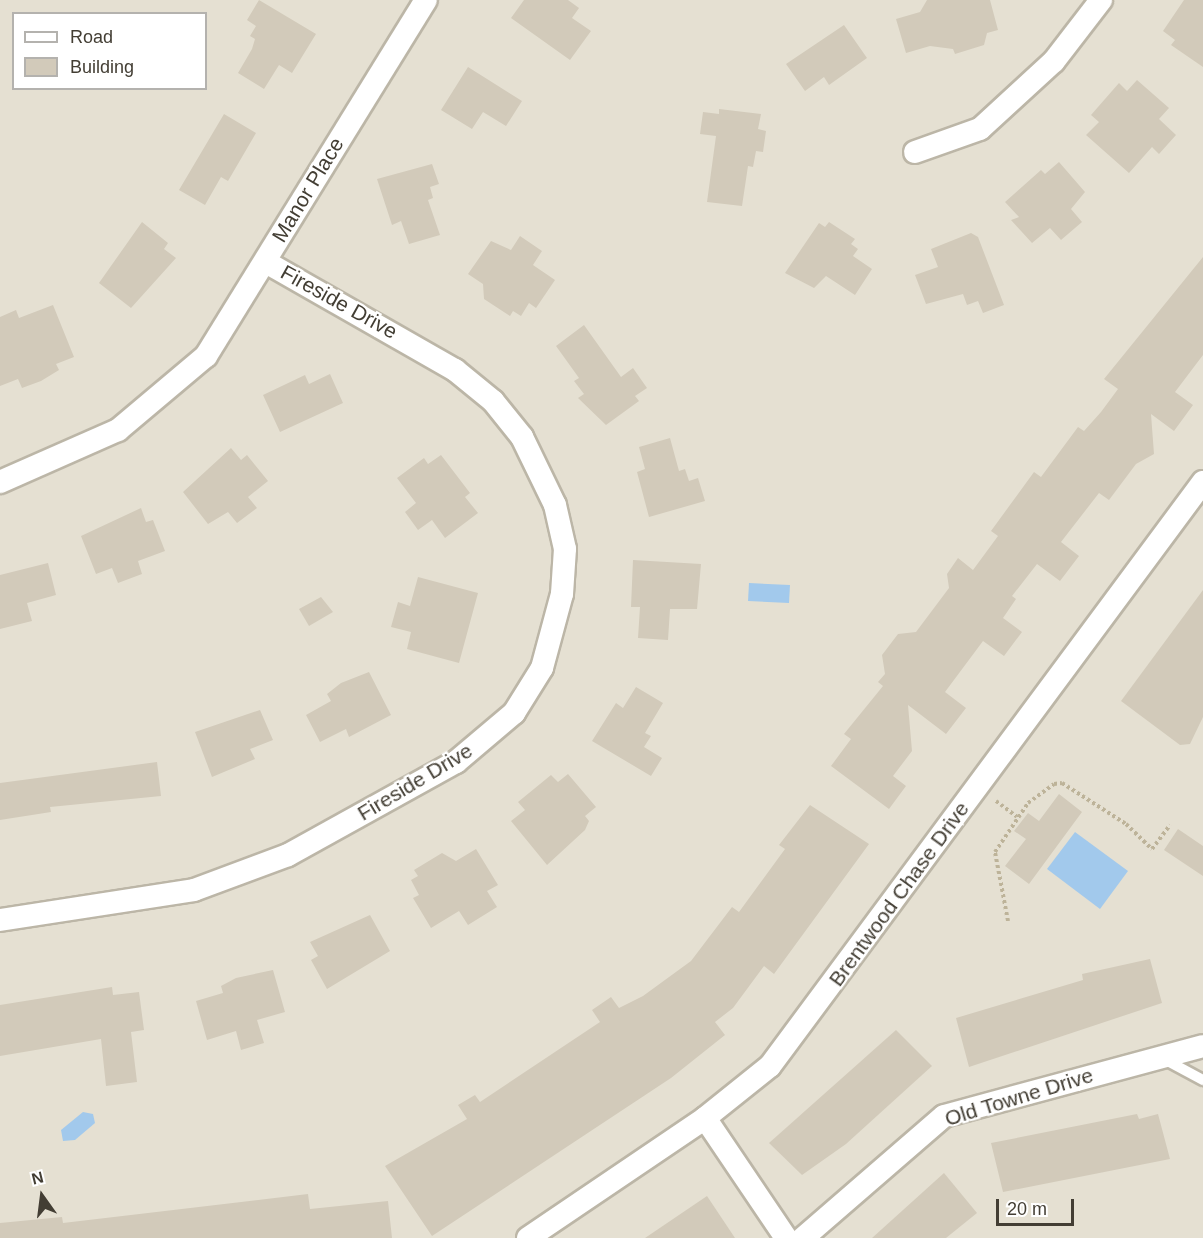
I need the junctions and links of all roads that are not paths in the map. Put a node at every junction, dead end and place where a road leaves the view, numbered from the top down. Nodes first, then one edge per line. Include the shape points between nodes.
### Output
1 (426, 0) edge
2 (1101, 0) edge
3 (915, 152) dead end
4 (266, 262) junction
5 (0, 482) edge
6 (1199, 494) edge
7 (0, 920) edge
8 (1203, 1046) edge
9 (1160, 1056) junction
10 (1203, 1080) edge
11 (705, 1119) junction
12 (528, 1238) edge
13 (786, 1238) edge
14 (803, 1238) edge

1 - 4 street, Manor Place
2 - 3 street via 1053,62 980,129
4 - 5 street, Manor Place via 206,356 159,401 89,445
4 - 7 street, Fireside Drive via 455,370 493,401 522,437 555,505 565,549 562,594 542,668 514,713 456,762 288,855 194,890
6 - 11 street, Brentwood Chase Drive via 790,1041 770,1066
8 - 9 street, Old Towne Drive
9 - 10 lane
9 - 14 street, Old Towne Drive via 944,1116
11 - 12 street, Brentwood Chase Drive
11 - 13 street

